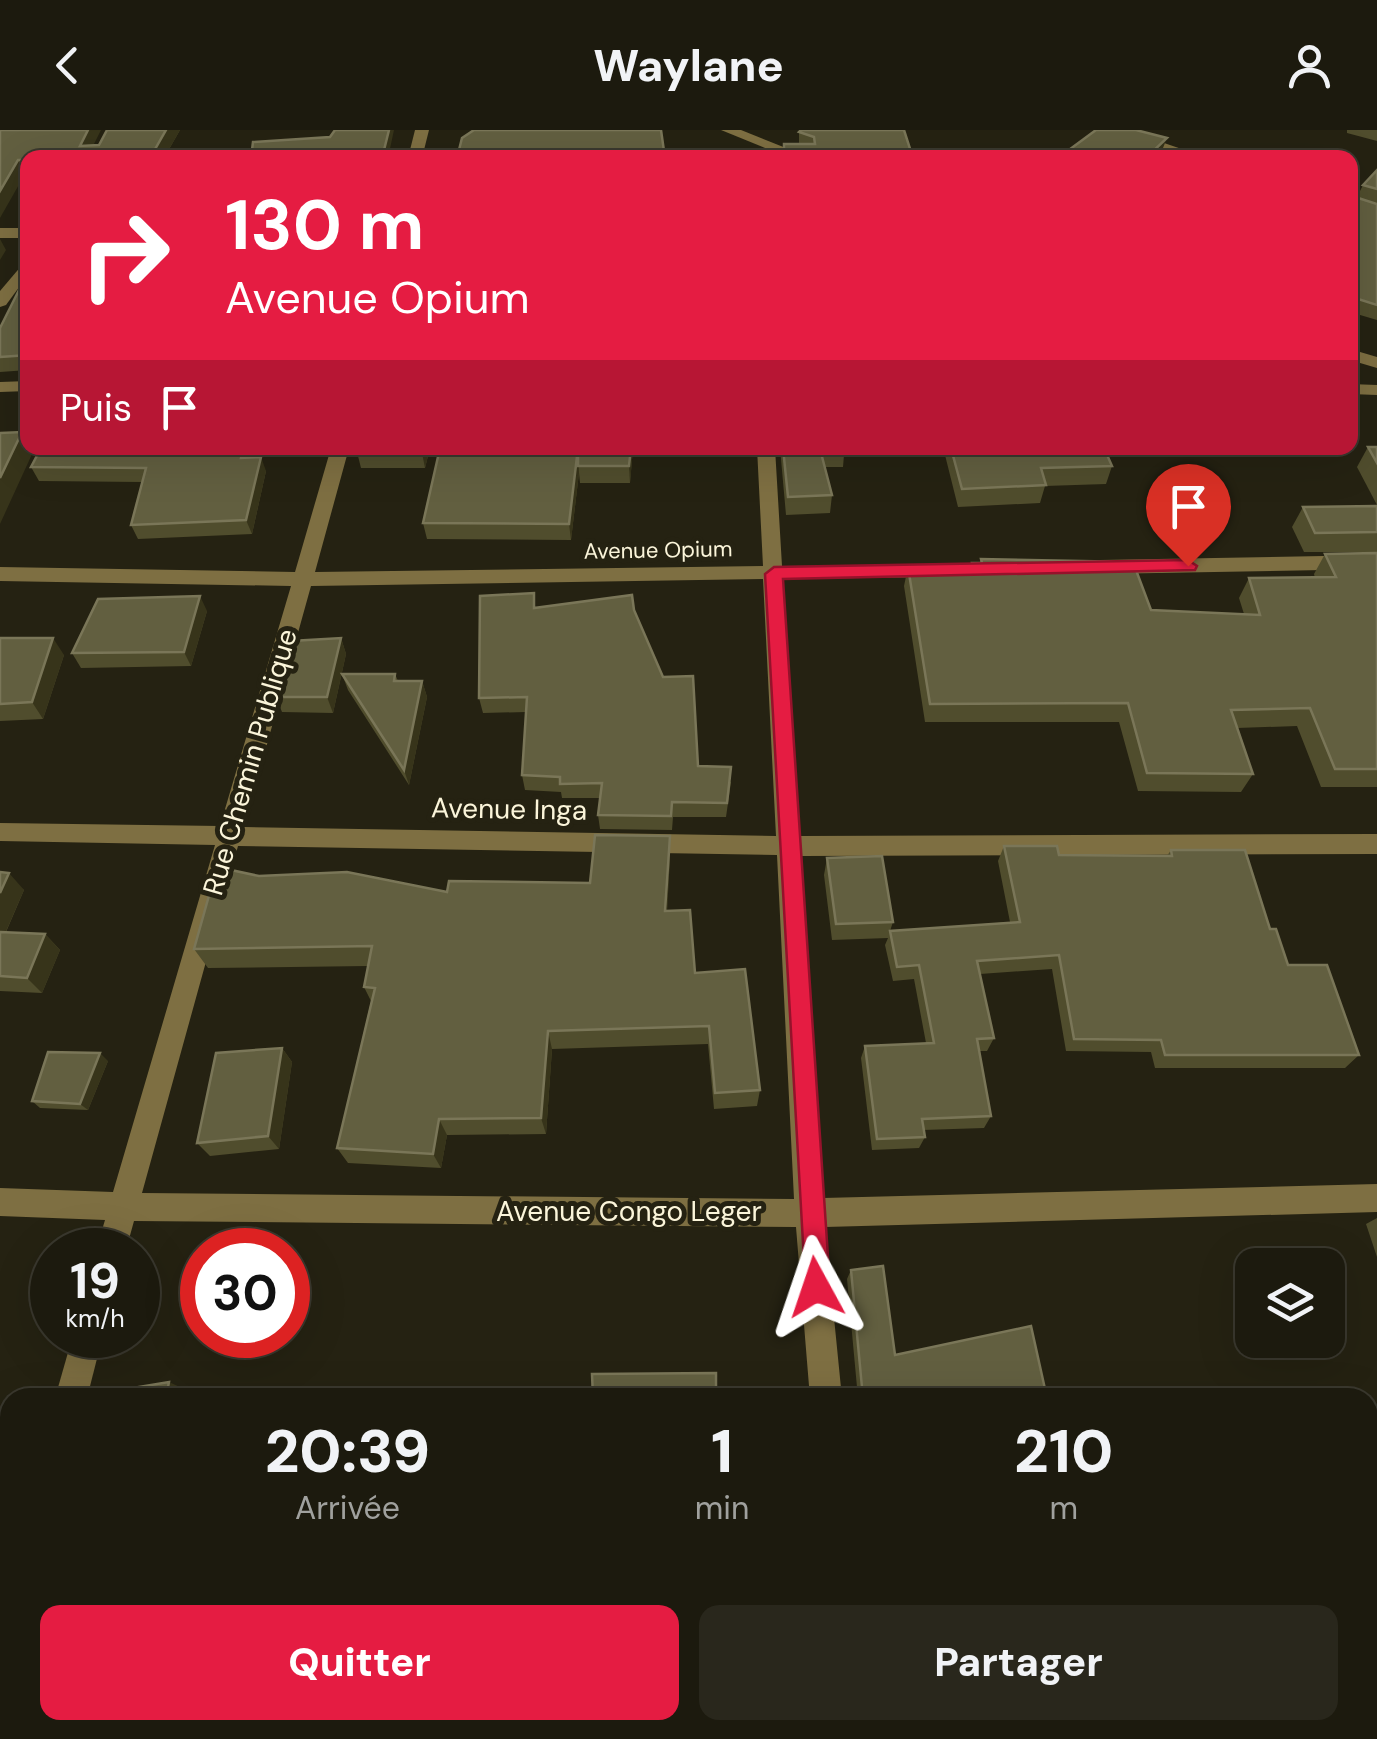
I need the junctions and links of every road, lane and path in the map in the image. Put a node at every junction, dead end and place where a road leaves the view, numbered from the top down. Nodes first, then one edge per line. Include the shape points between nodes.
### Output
1 (728, 130) edge
2 (1112, 130) edge
3 (1169, 130) edge
4 (1155, 143) junction
5 (765, 150) edge
6 (1176, 150) edge
7 (20, 273) edge
8 (0, 302) edge
9 (338, 455) edge
10 (766, 455) edge
11 (1377, 562) edge
12 (1085, 568) edge
13 (968, 570) edge
14 (0, 574) edge
15 (774, 574) junction
16 (303, 579) junction
17 (0, 832) edge
18 (229, 833) junction
19 (1377, 844) edge
20 (786, 846) junction
21 (1377, 1198) edge
22 (0, 1202) edge
23 (123, 1207) junction
24 (809, 1213) junction
25 (117, 1228) edge
26 (82, 1358) edge
27 (74, 1388) edge
28 (825, 1388) edge

1 - 5 street
2 - 4 street
3 - 4 street
4 - 6 street
7 - 8 street
9 - 16 street, Rue Chemin Publique
10 - 15 street
11 - 12 street
13 - 15 street, Avenue Opium
14 - 16 street, Avenue Opium
15 - 16 street, Avenue Opium
15 - 20 street
16 - 18 street, Rue Chemin Publique
17 - 18 street, Avenue Inga
18 - 20 street, Avenue Inga
18 - 23 street, Rue Chemin Publique
19 - 20 street, Avenue Inga
20 - 24 street
21 - 24 street, Avenue Congo Leger
22 - 23 street, Avenue Congo Leger
23 - 24 street, Avenue Congo Leger
23 - 25 street, Rue Chemin Publique
24 - 28 street
26 - 27 street

